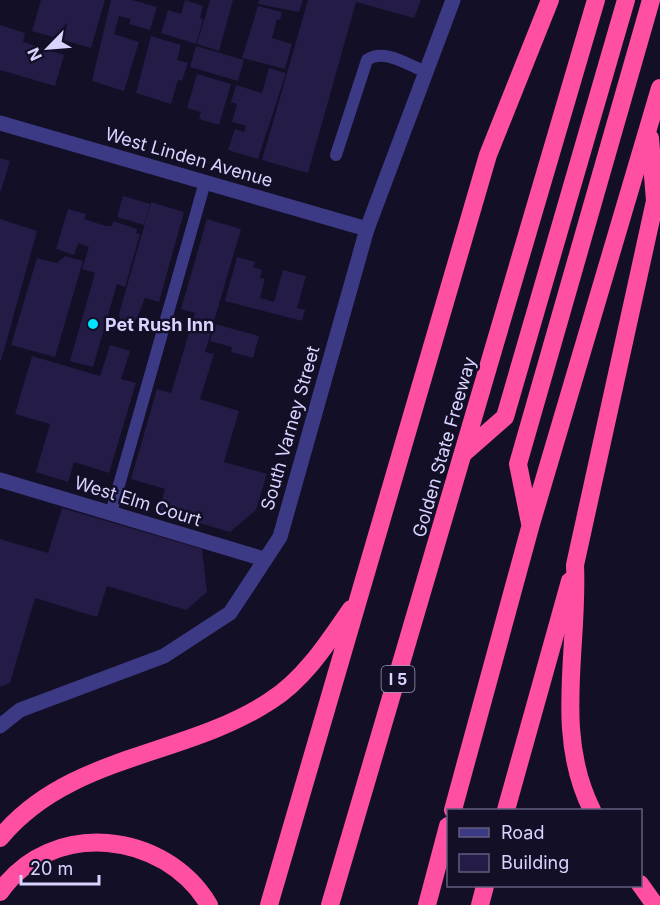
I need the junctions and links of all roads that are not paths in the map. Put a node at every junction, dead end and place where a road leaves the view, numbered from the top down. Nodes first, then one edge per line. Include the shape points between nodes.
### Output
1 (453, 0) edge
2 (550, 0) edge
3 (596, 0) edge
4 (626, 0) edge
5 (651, 0) edge
6 (426, 72) junction
7 (660, 88) edge
8 (0, 123) edge
9 (649, 128) junction
10 (336, 155) dead end
11 (205, 182) junction
12 (368, 229) junction
13 (465, 452) junction
14 (0, 480) edge
15 (111, 513) junction
16 (531, 524) junction
17 (264, 559) junction
18 (575, 565) junction
19 (362, 592) junction
20 (0, 726) edge
21 (453, 809) edge
22 (506, 809) edge
23 (592, 809) edge
24 (447, 830) edge
25 (0, 838) edge
26 (484, 887) edge
27 (642, 887) edge
28 (0, 892) edge
29 (209, 905) edge
30 (270, 905) edge
31 (330, 905) edge
32 (427, 905) edge
33 (480, 905) edge
34 (655, 905) edge

1 - 6 street, South Varney Street
2 - 19 highway via 488,155
3 - 13 highway, Golden State Freeway / I 5
4 - 13 highway via 505,417
5 - 16 highway via 518,464
6 - 10 lane via 383,55 367,60
6 - 12 street, South Varney Street
7 - 9 highway
8 - 11 street, West Linden Avenue
9 - 16 highway
9 - 18 highway via 655,201
11 - 12 street, West Linden Avenue
11 - 15 lane
12 - 17 street, South Varney Street via 280,537
13 - 31 highway, Golden State Freeway / I 5
14 - 15 street, West Elm Court
15 - 17 street, West Elm Court
16 - 21 highway
17 - 20 street, South Varney Street via 230,613 164,656 20,710
18 - 22 highway
18 - 23 highway via 577,608 568,701 573,757
19 - 25 highway via 306,669 272,700 238,719 68,784 14,821
19 - 30 highway
24 - 32 highway
26 - 33 highway
27 - 34 highway
28 - 29 highway via 32,862 62,848 101,842 137,847 161,857 188,877

